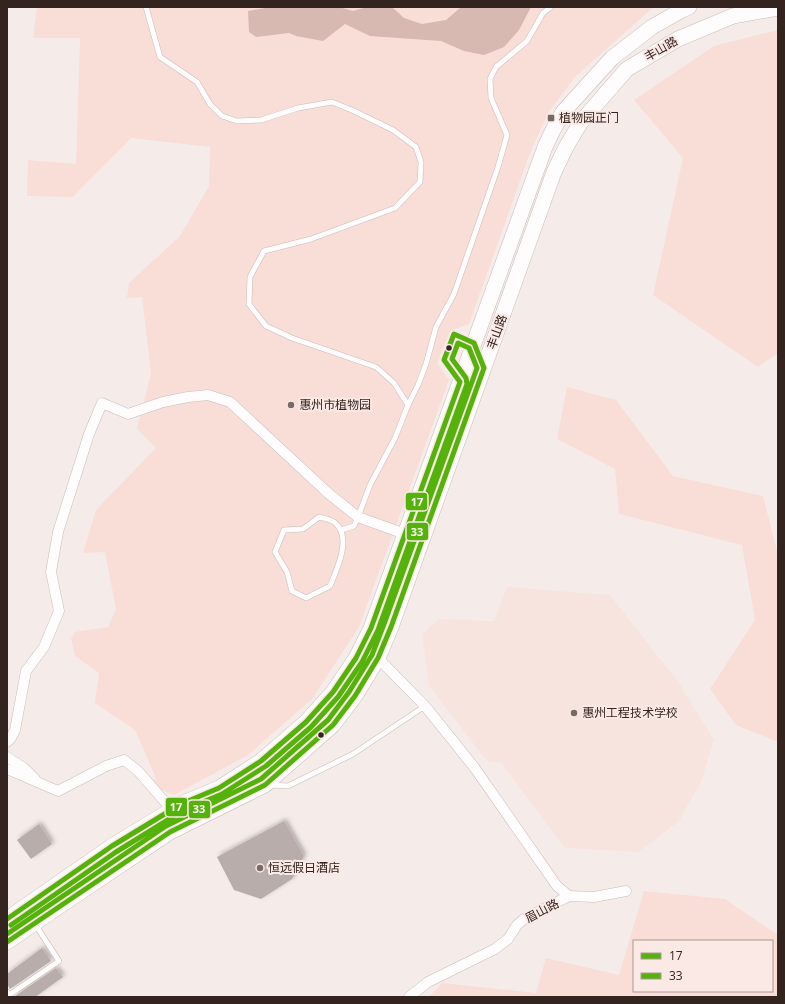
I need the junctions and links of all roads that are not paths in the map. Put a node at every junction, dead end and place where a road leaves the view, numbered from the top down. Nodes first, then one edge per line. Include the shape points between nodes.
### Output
1 (146, 7) edge
2 (550, 7) edge
3 (689, 7) edge
4 (778, 8) edge
5 (474, 343) junction
6 (484, 368) junction
7 (460, 382) junction
8 (408, 405) junction
9 (358, 517) junction
10 (341, 530) junction
11 (405, 534) junction
12 (362, 646) junction
13 (378, 658) junction
14 (425, 706) junction
15 (7, 742) edge
16 (7, 757) edge
17 (7, 769) edge
18 (40, 783) junction
19 (265, 785) junction
20 (172, 810) junction
21 (170, 832) junction
22 (626, 891) dead end
23 (569, 896) junction
24 (7, 919) edge
25 (34, 923) junction
26 (7, 942) edge
27 (8, 994) edge
28 (409, 997) edge

1 - 8 lane via 160,58 197,82 210,104 222,116 237,121 262,120 298,108 332,102 393,130 416,147 421,162 420,182 395,208 311,239 264,251 250,276 248,304 266,326 292,338 376,367 394,384
2 - 8 lane via 543,13 527,41 496,67 490,78 491,98 507,135 454,294 436,327 426,364
3 - 5 main road, 丰山路 via 652,27 612,58 563,112 544,147
4 - 6 main road, 丰山路 via 733,16 671,42 627,69 581,122 554,172
5 - 6 main road
5 - 7 main road, 丰山路
5 - 7 lane via 454,334 444,360
6 - 13 main road, 丰山路
7 - 11 main road, 丰山路
8 - 9 lane via 395,438 370,485
9 - 10 lane via 354,526
9 - 11 street
9 - 15 street via 328,493 230,402 208,395 188,397 163,402 128,414 102,403 89,434 58,532 50,572 59,611 44,647 26,671 15,730
10 - 10 lane via 333,521 319,517 303,529 284,530 275,552 288,572 292,591 306,598 330,586 344,544
11 - 12 main road, 丰山路
12 - 13 street
12 - 20 main road, 丰山路 via 333,692 306,722 262,761 219,788
13 - 14 street
13 - 19 main road, 丰山路 via 355,696 333,725
14 - 19 lane via 353,754 288,786
14 - 23 street via 474,767 557,886
16 - 18 street
17 - 18 street
18 - 20 street via 58,791 106,766 124,760 138,771
19 - 21 main road, 丰山路
20 - 21 street
20 - 24 main road, 丰山路 via 112,846
21 - 25 main road, 丰山路
22 - 23 street, 眉山路 via 594,897
23 - 28 street, 眉山路 via 524,919 496,949 428,982
25 - 26 main road, 丰山路
25 - 27 lane via 59,961

